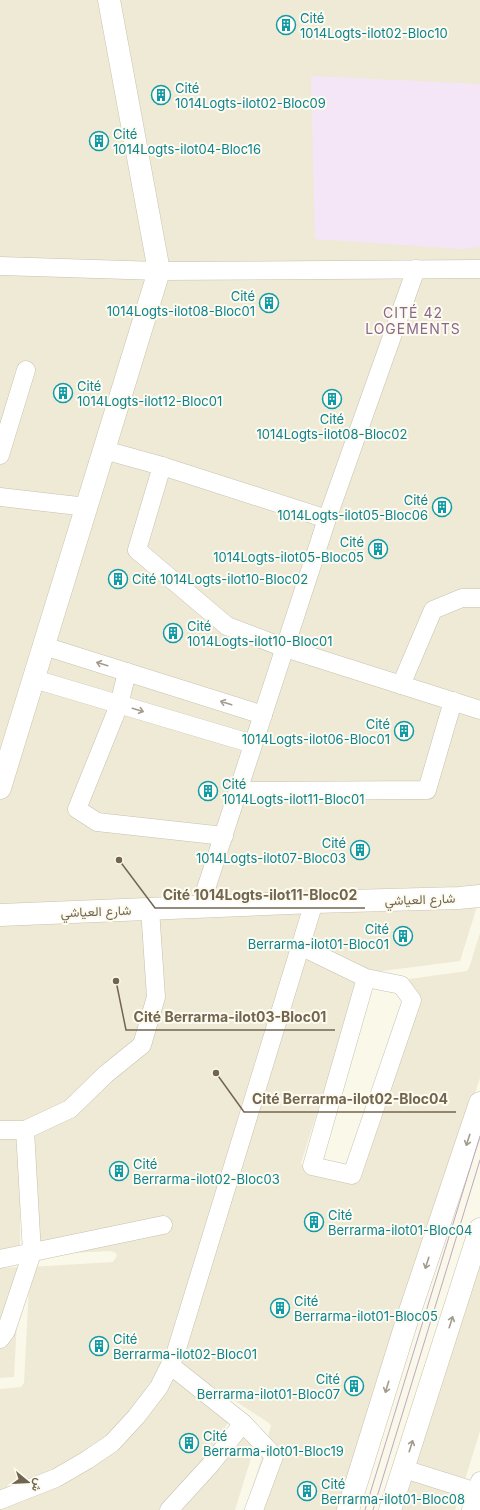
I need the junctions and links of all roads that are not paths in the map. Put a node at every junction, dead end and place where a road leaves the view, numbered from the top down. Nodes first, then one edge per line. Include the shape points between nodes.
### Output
1 (109, 0) edge
2 (0, 266) edge
3 (480, 268) edge
4 (416, 269) junction
5 (159, 271) junction
6 (26, 370) dead end
7 (104, 450) junction
8 (0, 455) edge
9 (162, 466) junction
10 (0, 497) edge
11 (86, 507) junction
12 (327, 519) junction
13 (480, 598) edge
14 (44, 646) junction
15 (285, 648) junction
16 (128, 672) junction
17 (34, 679) junction
18 (401, 685) junction
19 (453, 701) junction
20 (119, 705) junction
21 (480, 710) edge
22 (263, 715) junction
23 (253, 744) junction
24 (0, 788) edge
25 (238, 791) junction
26 (224, 836) junction
27 (480, 896) edge
28 (459, 898) junction
29 (314, 902) junction
30 (200, 907) junction
31 (480, 907) edge
32 (150, 909) junction
33 (0, 915) edge
34 (300, 946) junction
35 (366, 978) junction
36 (480, 1103) edge
37 (0, 1130) edge
38 (25, 1130) junction
39 (163, 1224) dead end
40 (480, 1229) edge
41 (32, 1253) junction
42 (0, 1259) edge
43 (0, 1339) edge
44 (170, 1365) junction
45 (243, 1422) junction
46 (404, 1469) junction
47 (479, 1489) edge
48 (0, 1500) edge
49 (169, 1510) edge
50 (254, 1510) edge
51 (348, 1510) edge
52 (390, 1510) edge
53 (471, 1510) edge

1 - 5 street
2 - 5 street
3 - 4 street
4 - 5 street
4 - 12 street
5 - 7 street
6 - 8 street
7 - 9 street
7 - 11 street
9 - 12 street
9 - 15 street via 137,550 227,626
10 - 11 street
11 - 14 street
12 - 15 street
13 - 18 street via 462,598 434,610
16 -> 14 street
14 - 17 street
15 - 18 street
15 - 22 street
16 - 20 street
22 -> 16 street
17 - 20 street
17 - 24 street
18 - 19 street
19 - 21 street
19 - 25 street via 427,790
20 -> 23 street
20 - 26 street via 77,809 97,822
22 - 23 street
23 - 25 street
25 - 26 street
26 - 30 street
27 - 28 street, شارع العياشي
28 - 29 street, شارع العياشي
28 - 31 street
29 - 30 street, شارع العياشي
29 - 34 street
30 - 32 street, شارع العياشي
32 - 33 street, شارع العياشي
32 - 38 street via 156,997 142,1044 70,1109
34 - 35 street
34 - 44 street via 175,1356
35 - 35 street via 401,985 412,1000 352,1175 312,1166
36 -> 51 street
37 - 38 street
38 - 41 street
39 - 41 street
46 -> 40 street
41 - 42 street
41 - 43 street via 6,1331
44 - 45 street
44 - 48 street via 159,1387 112,1443 56,1478
45 - 49 street via 211,1464
45 - 50 street via 274,1456
46 - 47 street
46 - 52 street
47 - 53 street

